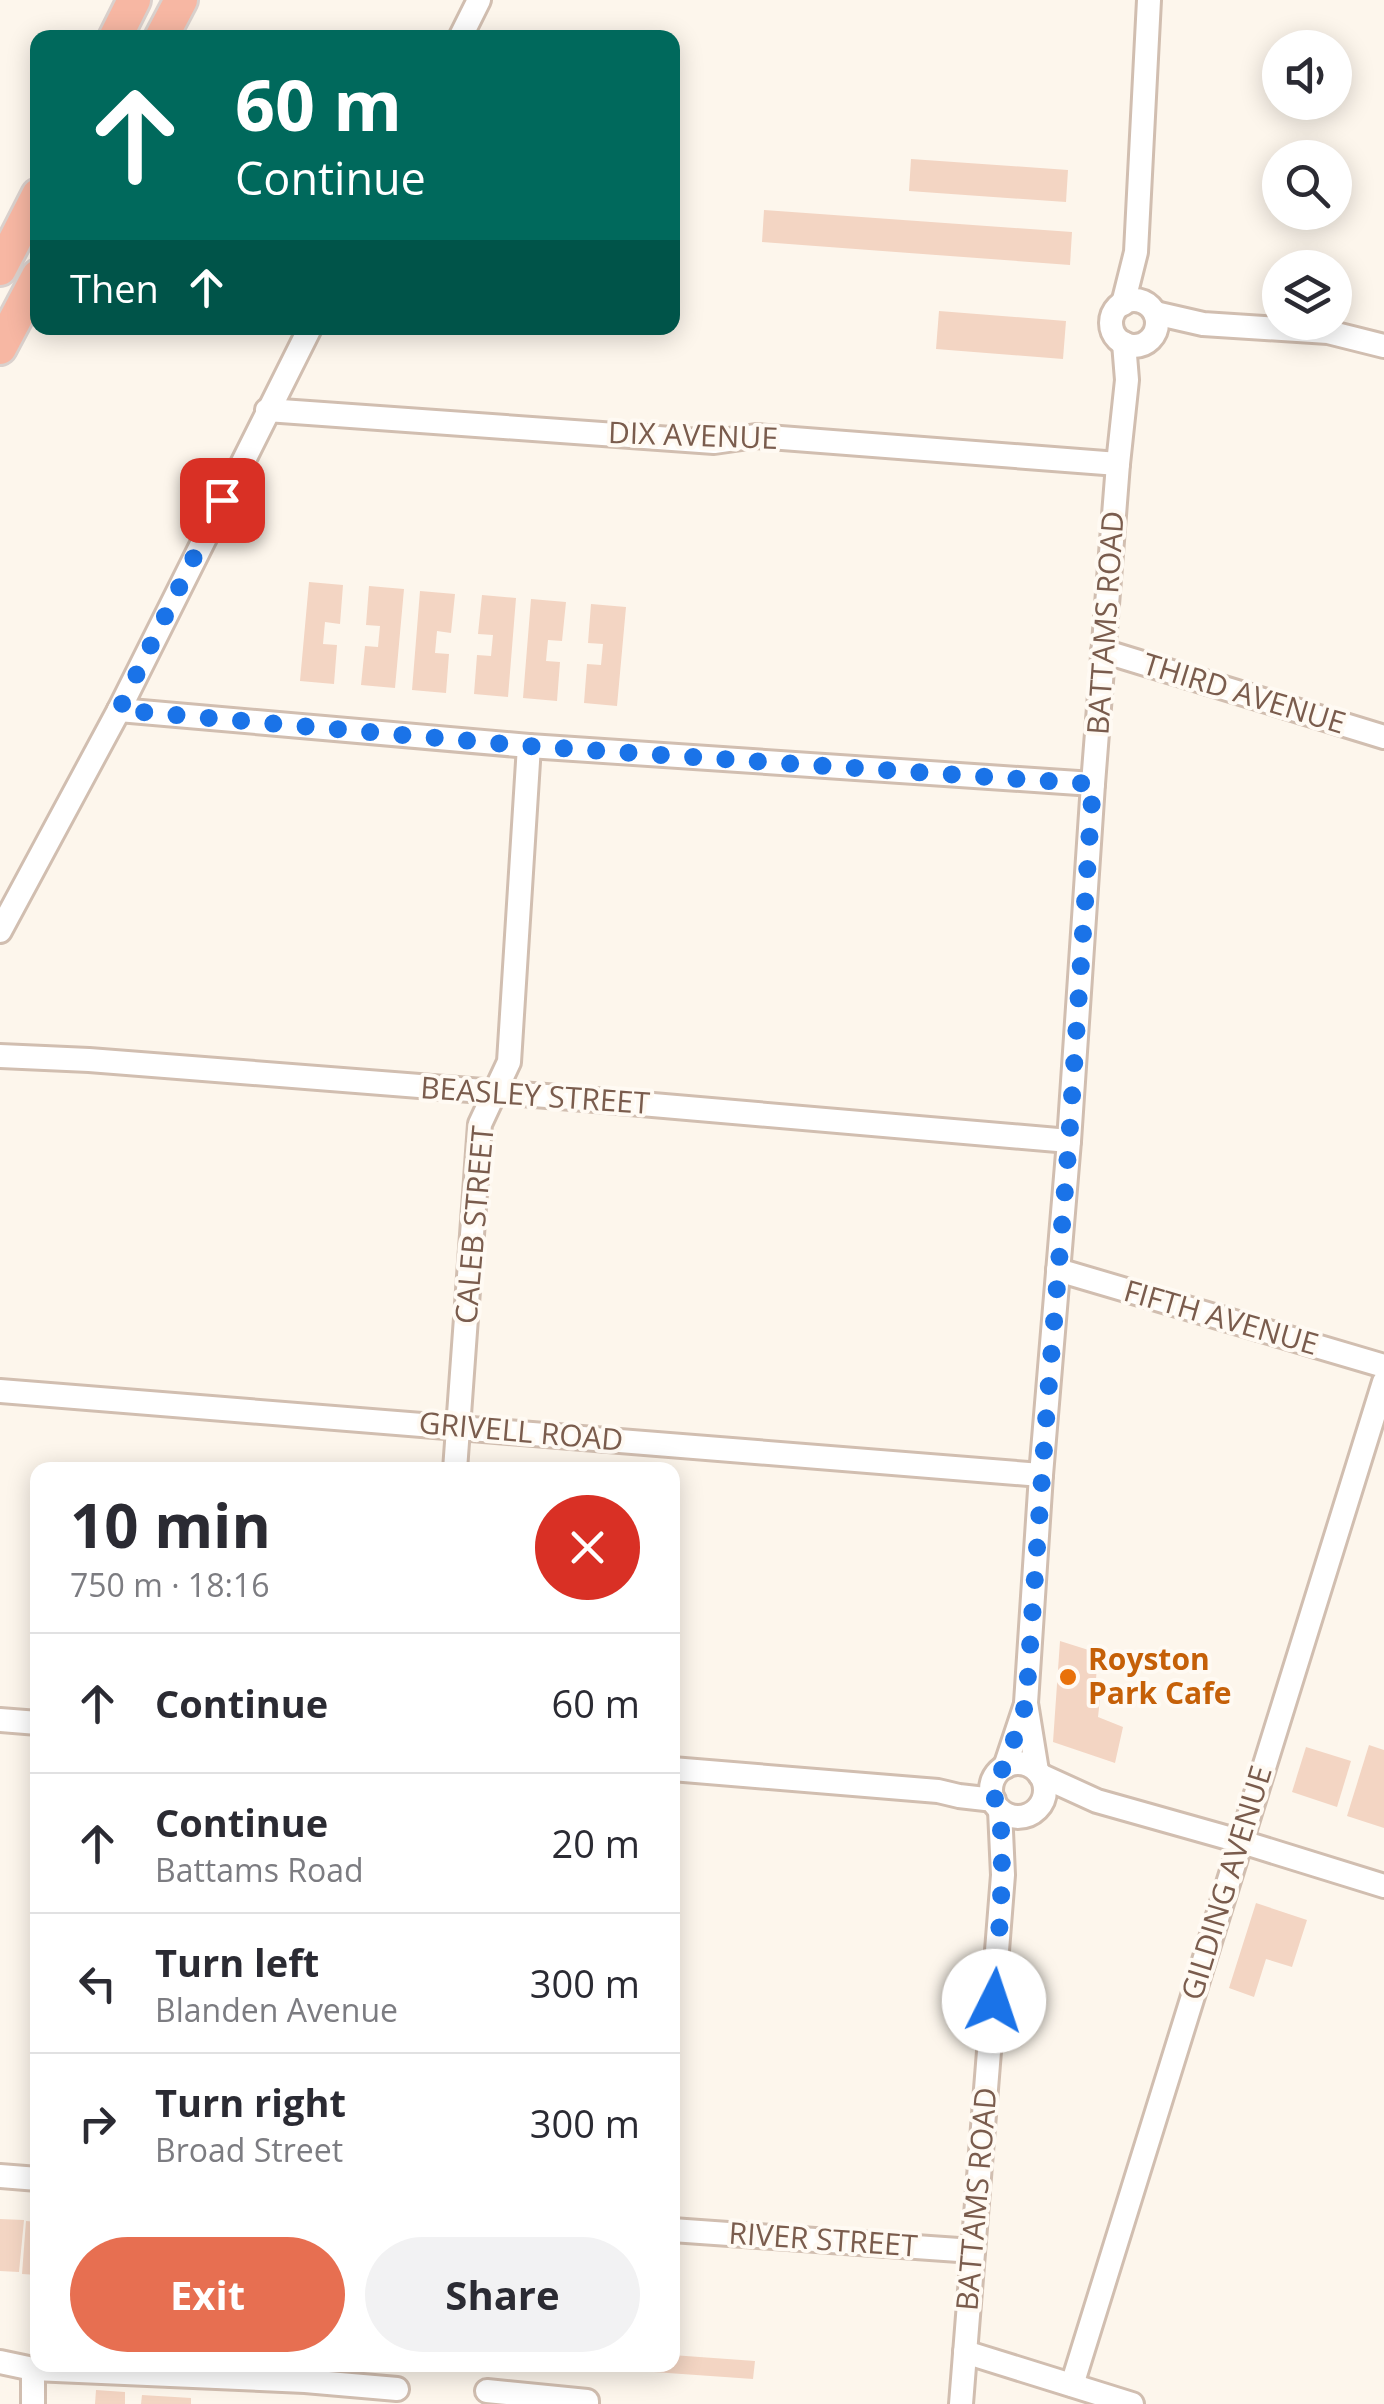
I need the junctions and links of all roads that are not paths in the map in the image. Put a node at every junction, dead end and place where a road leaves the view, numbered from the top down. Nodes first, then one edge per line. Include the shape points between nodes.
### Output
1 (134, 0) edge
2 (181, 0) edge
3 (479, 0) edge
4 (1149, 0) edge
5 (119, 30) edge
6 (165, 30) edge
7 (464, 30) edge
8 (30, 211) edge
9 (1136, 252) junction
10 (0, 270) edge
11 (30, 291) edge
12 (1122, 304) junction
13 (1145, 328) junction
14 (306, 335) edge
15 (1384, 346) edge
16 (0, 348) edge
17 (267, 410) junction
18 (1118, 464) junction
19 (1104, 652) junction
20 (119, 710) junction
21 (1384, 738) edge
22 (529, 746) junction
23 (1093, 784) junction
24 (0, 931) edge
25 (0, 1056) edge
26 (494, 1094) junction
27 (1069, 1141) junction
28 (1058, 1270) junction
29 (1384, 1366) edge
30 (1384, 1382) edge
31 (0, 1392) edge
32 (459, 1427) junction
33 (456, 1462) edge
34 (1042, 1475) junction
35 (1026, 1703) junction
36 (0, 1720) edge
37 (30, 1722) edge
38 (680, 1770) edge
39 (1038, 1773) junction
40 (998, 1790) junction
41 (1097, 1801) junction
42 (1036, 1809) junction
43 (1240, 1841) junction
44 (1002, 1875) junction
45 (1384, 1886) edge
46 (0, 2176) edge
47 (30, 2178) edge
48 (680, 2231) edge
49 (973, 2251) junction
50 (965, 2352) junction
51 (0, 2362) edge
52 (30, 2368) edge
53 (33, 2372) edge
54 (68, 2372) edge
55 (1072, 2385) junction
56 (397, 2386) edge
57 (487, 2391) dead end
58 (304, 2392) edge
59 (33, 2404) edge
60 (587, 2404) edge
61 (961, 2404) edge
62 (1132, 2404) edge

1 - 5 highway
2 - 6 highway
3 - 7 street
4 - 9 street
8 - 10 highway
9 - 12 street
9 - 13 street
11 - 16 highway
12 - 13 street via 1136,300
12 - 13 street via 1112,320 1118,338
13 - 15 street via 1203,324 1328,332
13 - 18 street, BATTAMS ROAD via 1128,380
14 - 17 street
17 - 18 street, DIX AVENUE via 714,442 756,436
17 - 20 street
18 - 19 street, BATTAMS ROAD
19 - 21 street, THIRD AVENUE
19 - 23 street, BATTAMS ROAD
20 - 22 street
20 - 24 street
22 - 23 street
22 - 26 street, CALEB STREET via 510,1062
23 - 27 street, BATTAMS ROAD
25 - 26 street, BEASLEY STREET
26 - 27 street, BEASLEY STREET
26 - 32 street, CALEB STREET via 480,1124
27 - 28 street, BATTAMS ROAD
28 - 29 street, FIFTH AVENUE
28 - 34 street, BATTAMS ROAD
30 - 43 street, GILDING AVENUE
31 - 32 street, GRIVELL ROAD
32 - 33 street, CALEB STREET
32 - 34 street, GRIVELL ROAD
34 - 35 street, BATTAMS ROAD
35 - 39 street, BATTAMS ROAD
35 - 40 street, BATTAMS ROAD
36 - 37 street
38 - 40 street via 960,1796
39 - 40 street via 1022,1763
39 - 41 street
39 - 42 street via 1045,1795
40 - 42 street via 1016,1817
40 - 44 street, BATTAMS ROAD
41 - 42 street via 1059,1800
41 - 43 street
42 - 44 street, BATTAMS ROAD
43 - 45 street
43 - 55 street, GILDING AVENUE
44 - 49 street, BATTAMS ROAD
46 - 47 street
48 - 49 street, RIVER STREET
49 - 50 street, BATTAMS ROAD
50 - 55 street
50 - 61 street, BATTAMS ROAD
51 - 52 street
53 - 59 street
54 - 58 street
55 - 62 street
56 - 58 street
57 - 60 street

